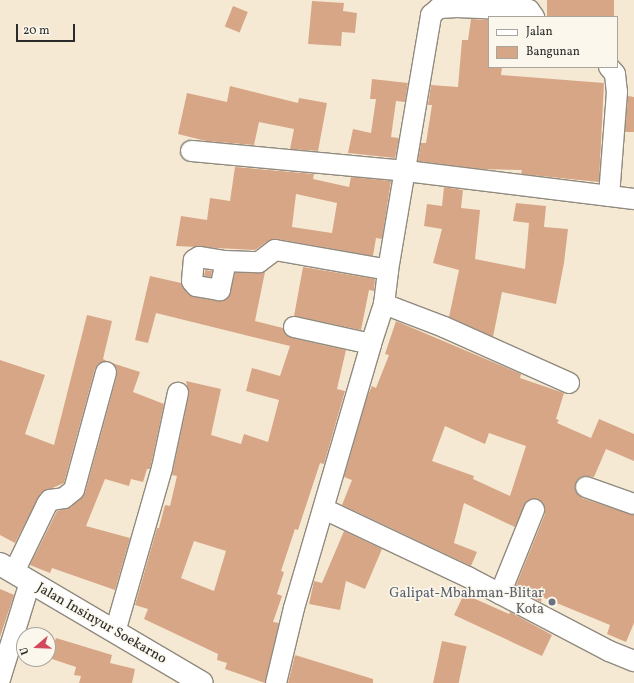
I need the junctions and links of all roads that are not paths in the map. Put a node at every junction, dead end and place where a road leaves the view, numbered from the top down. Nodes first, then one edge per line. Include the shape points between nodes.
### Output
1 (533, 16) edge
2 (610, 68) edge
3 (191, 151) dead end
4 (406, 171) junction
5 (609, 196) junction
6 (634, 199) edge
7 (226, 261) dead end
8 (388, 270) junction
9 (384, 304) junction
10 (294, 327) dead end
11 (371, 344) junction
12 (106, 372) dead end
13 (569, 383) dead end
14 (178, 393) dead end
15 (586, 487) dead end
16 (634, 504) edge
17 (324, 509) junction
18 (534, 510) dead end
19 (15, 573) edge
20 (500, 594) junction
21 (115, 632) junction
22 (634, 661) edge
23 (0, 679) edge
24 (202, 683) edge
25 (276, 683) edge

1 - 4 street via 529,10 457,6 439,8 431,16
2 - 5 street via 615,74 617,92
3 - 4 street
4 - 5 street
4 - 8 street
5 - 6 street
7 - 8 street via 263,261 275,250 283,250
8 - 9 street
9 - 11 street
9 - 13 street via 444,327
10 - 11 street
11 - 17 street
12 - 19 street via 74,490 64,498 50,500 47,504
14 - 21 street via 162,468
15 - 16 street
17 - 20 street
17 - 25 street via 294,608
18 - 20 street
19 - 21 main road, Jalan Insinyur Soekarno
19 - 23 street
20 - 22 street via 609,651
21 - 24 main road, Jalan Insinyur Soekarno

